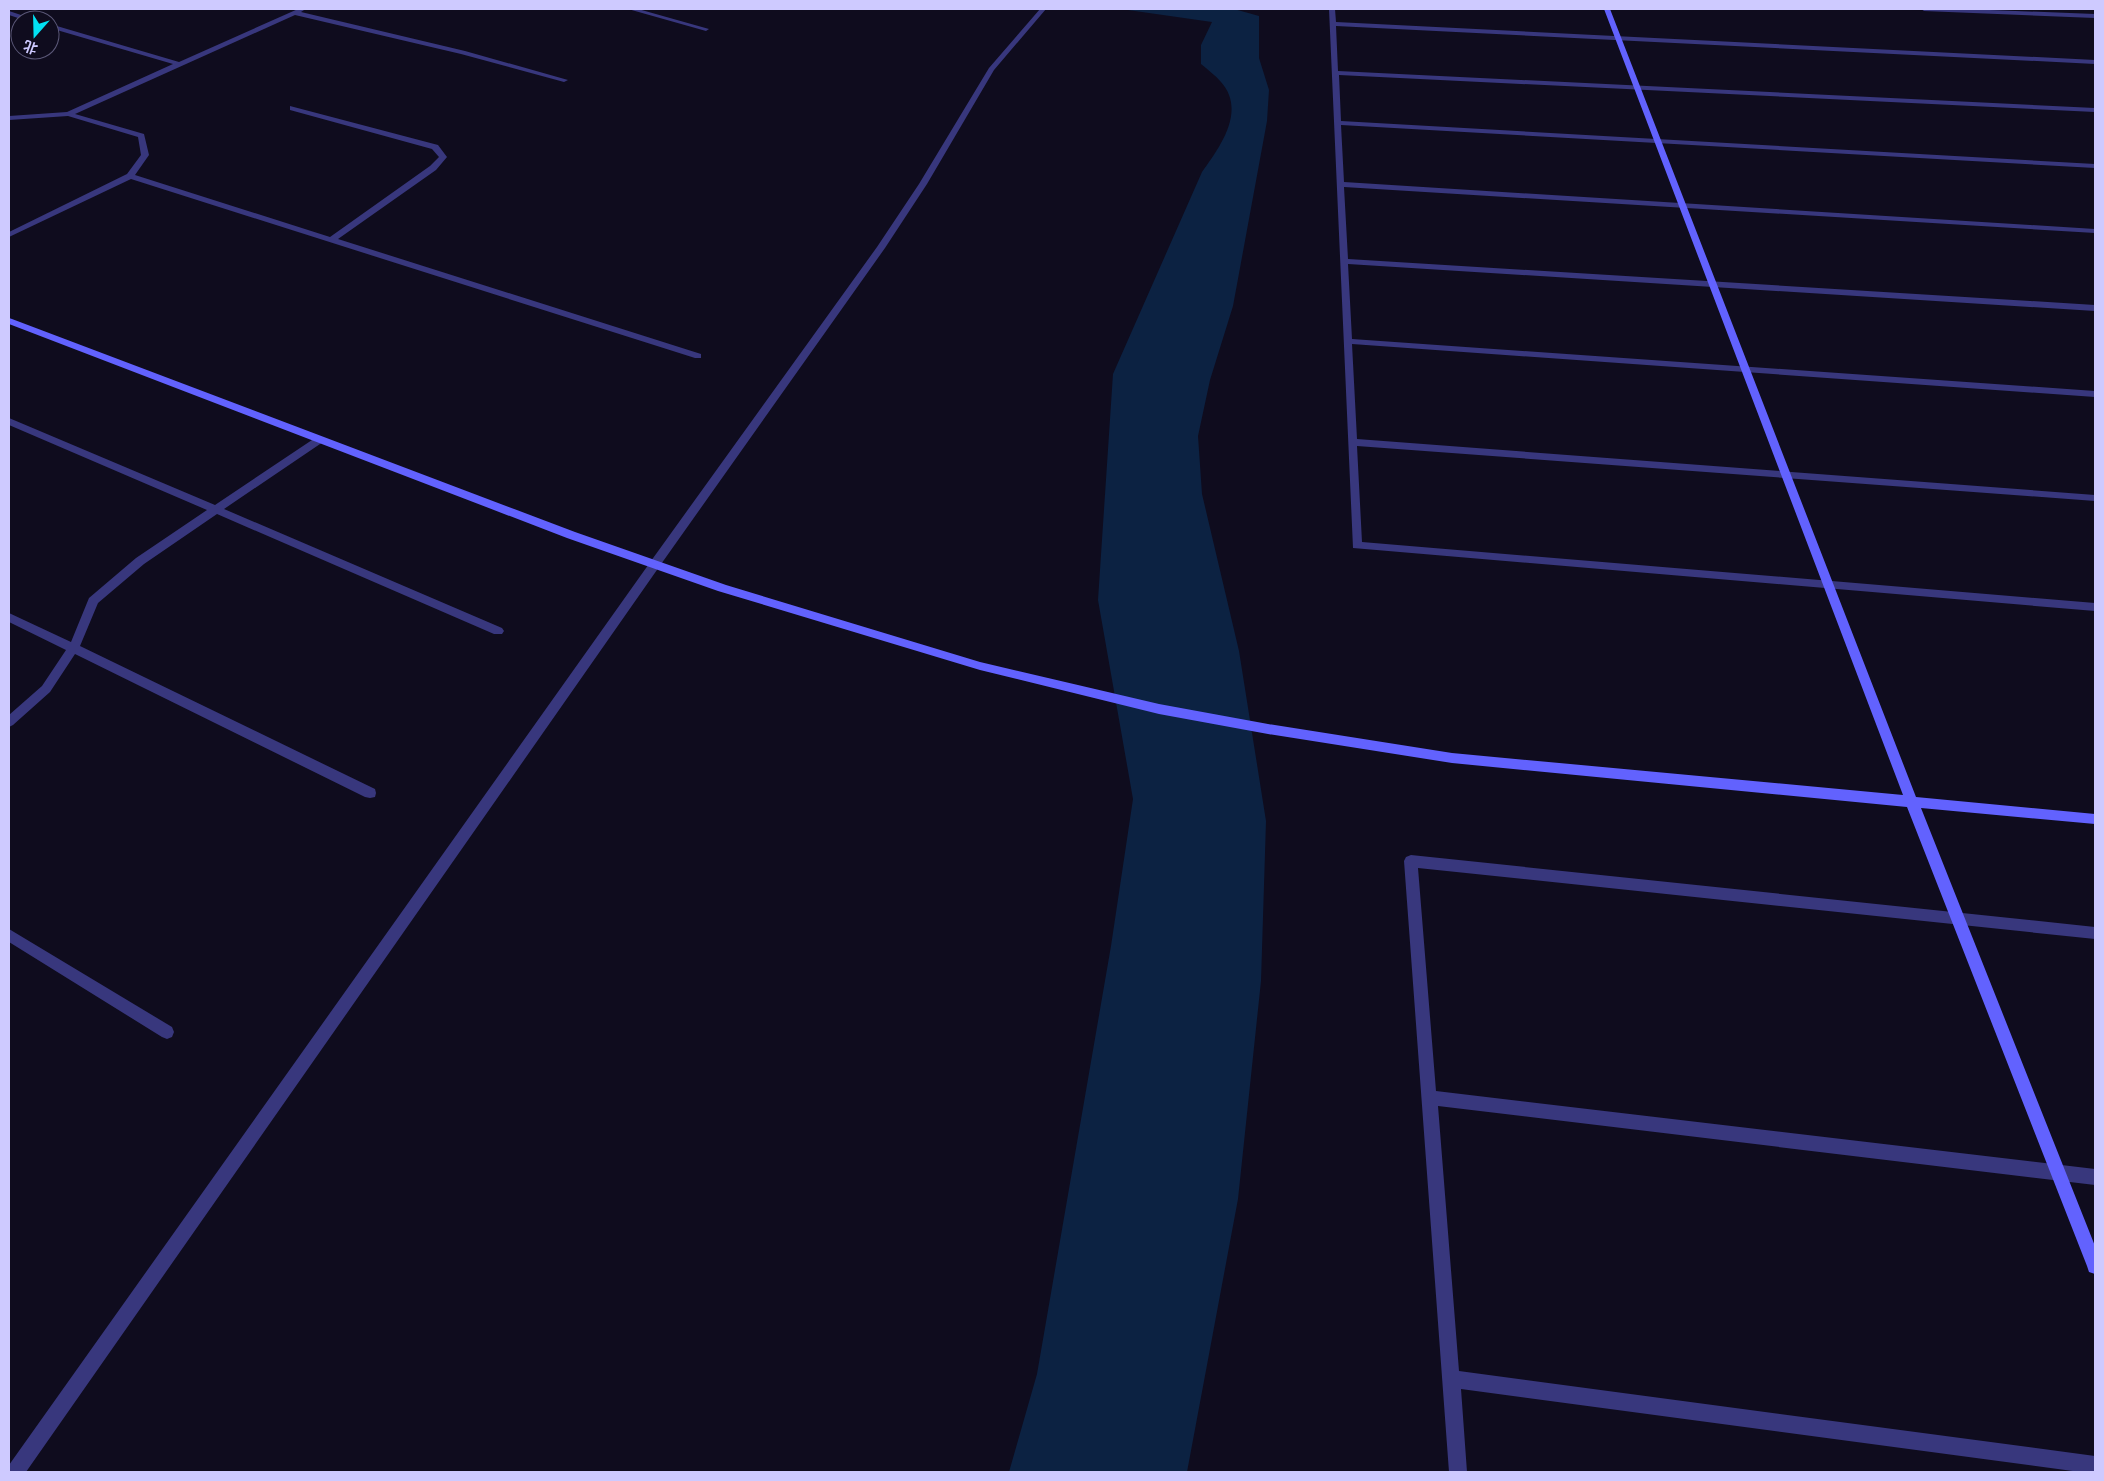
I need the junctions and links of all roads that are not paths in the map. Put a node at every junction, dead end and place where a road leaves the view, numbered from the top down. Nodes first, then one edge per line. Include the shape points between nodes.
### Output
1 (304, 9) edge
2 (631, 9) edge
3 (1043, 9) edge
4 (1332, 9) edge
5 (1607, 9) edge
6 (1924, 9) edge
7 (295, 13) junction
8 (2095, 16) edge
9 (1332, 24) junction
10 (60, 29) edge
11 (706, 29) dead end
12 (1618, 38) junction
13 (2095, 62) edge
14 (179, 64) junction
15 (1335, 73) junction
16 (564, 80) dead end
17 (1638, 88) junction
18 (293, 108) dead end
19 (2095, 110) edge
20 (68, 114) junction
21 (9, 118) edge
22 (1337, 122) junction
23 (1658, 141) junction
24 (2095, 166) edge
25 (130, 176) junction
26 (1340, 184) junction
27 (1683, 205) junction
28 (2095, 231) edge
29 (9, 235) edge
30 (331, 240) junction
31 (1344, 261) junction
32 (1713, 284) junction
33 (2095, 308) edge
34 (9, 321) edge
35 (1348, 341) junction
36 (698, 356) dead end
37 (1745, 369) junction
38 (2095, 394) edge
39 (9, 421) edge
40 (319, 440) junction
41 (1353, 442) junction
42 (1786, 474) junction
43 (2095, 498) edge
44 (216, 510) junction
45 (655, 564) junction
46 (1828, 585) junction
47 (2095, 607) edge
48 (9, 617) edge
49 (498, 631) dead end
50 (73, 648) junction
51 (9, 722) edge
52 (370, 793) dead end
53 (1912, 803) junction
54 (2095, 820) edge
55 (1958, 919) junction
56 (2095, 933) edge
57 (9, 935) edge
58 (167, 1032) dead end
59 (1430, 1098) junction
60 (2058, 1172) junction
61 (2095, 1177) edge
62 (2095, 1266) edge
63 (1451, 1379) junction
64 (2095, 1465) edge
65 (15, 1472) edge
66 (1458, 1472) edge

1 - 7 street
2 - 11 street
3 - 45 street via 991,69 881,248
4 - 9 street
5 - 12 street
6 - 8 street
7 - 14 street
7 - 16 street via 463,52
9 - 12 street
9 - 15 street
10 - 14 street
12 - 13 street
12 - 17 street
14 - 20 street
15 - 17 street
15 - 22 street
17 - 19 street
17 - 23 street
18 - 30 street via 435,147 443,157 433,168
20 - 21 street
20 - 25 street via 141,136 145,155
22 - 23 street
22 - 26 street
23 - 24 street
23 - 27 street
25 - 29 street
25 - 30 street
26 - 27 street
26 - 31 street
27 - 28 street
27 - 32 street
30 - 36 street
31 - 32 street
31 - 35 street
32 - 33 street
32 - 37 street
34 - 40 street
35 - 37 street
35 - 41 street
37 - 38 street
37 - 42 street
39 - 44 street
40 - 44 street
40 - 45 street
41 - 42 street
41 - 46 street via 1357,545
42 - 43 street
42 - 46 street
44 - 49 street
44 - 50 street via 140,561 93,601
45 - 53 street via 838,625 980,666 1159,709 1452,758
45 - 65 street
46 - 47 street
46 - 53 street
48 - 50 street
50 - 51 street via 46,689
50 - 52 street
53 - 54 street
53 - 55 street
55 - 56 street
55 - 59 street via 1410,861
55 - 60 street
57 - 58 street
59 - 60 street
59 - 63 street
60 - 61 street
60 - 62 street
63 - 64 street
63 - 66 street

